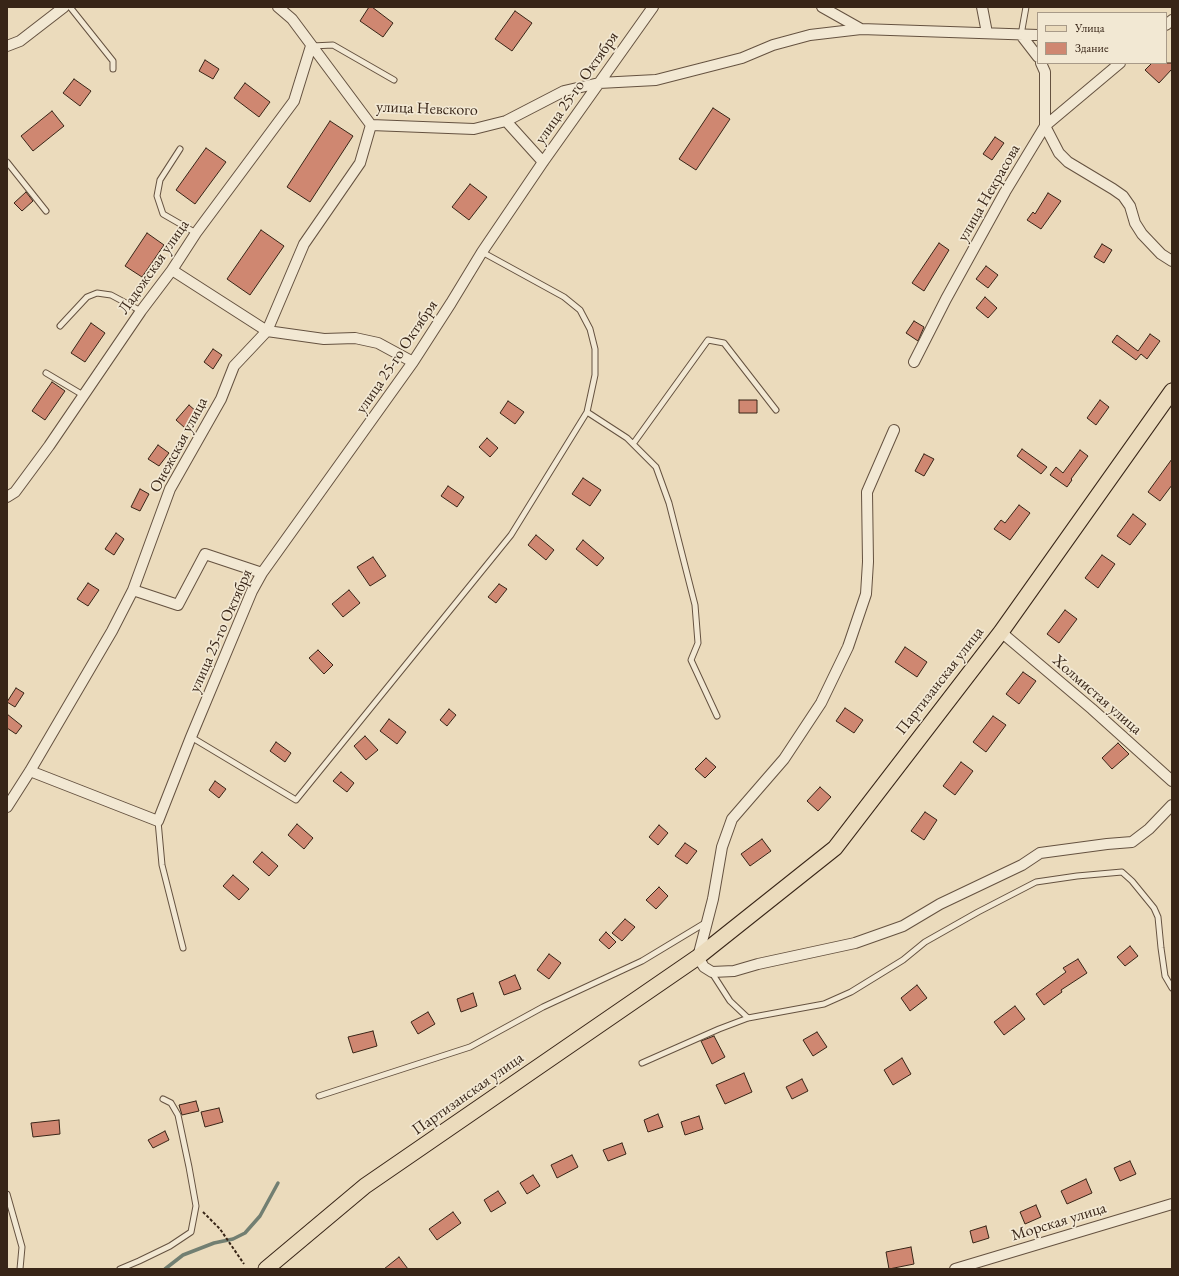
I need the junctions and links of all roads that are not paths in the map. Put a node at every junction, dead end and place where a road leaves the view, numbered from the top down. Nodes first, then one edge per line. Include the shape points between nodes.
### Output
1 (64, 7) edge
2 (70, 7) edge
3 (278, 7) edge
4 (653, 7) edge
5 (822, 7) edge
6 (982, 7) edge
7 (1026, 7) edge
8 (862, 29) junction
9 (987, 33) junction
10 (1021, 34) junction
11 (1037, 35) edge
12 (7, 46) edge
13 (312, 46) junction
14 (1037, 56) edge
15 (1041, 64) edge
16 (1119, 64) edge
17 (113, 69) dead end
18 (394, 80) dead end
19 (599, 83) junction
20 (506, 121) junction
21 (371, 125) junction
22 (1045, 126) junction
23 (180, 149) dead end
24 (7, 162) edge
25 (543, 162) junction
26 (46, 211) dead end
27 (196, 233) junction
28 (482, 252) junction
29 (1172, 261) edge
30 (172, 270) junction
31 (142, 310) junction
32 (60, 326) dead end
33 (267, 331) junction
34 (412, 362) junction
35 (914, 362) dead end
36 (46, 373) dead end
37 (1172, 391) edge
38 (83, 395) junction
39 (776, 410) dead end
40 (588, 412) junction
41 (894, 430) dead end
42 (632, 444) junction
43 (7, 497) edge
44 (262, 573) junction
45 (133, 590) junction
46 (1001, 632) junction
47 (716, 716) dead end
48 (191, 737) junction
49 (30, 771) junction
50 (1172, 781) edge
51 (1172, 805) edge
52 (7, 806) edge
53 (158, 821) junction
54 (708, 921) junction
55 (183, 948) dead end
56 (698, 957) junction
57 (712, 972) junction
58 (1172, 988) edge
59 (748, 1018) junction
60 (642, 1063) dead end
61 (319, 1096) dead end
62 (163, 1099) dead end
63 (7, 1194) edge
64 (1172, 1204) edge
65 (20, 1269) edge
66 (120, 1269) edge
67 (266, 1269) edge
68 (955, 1269) edge

1 - 12 street via 20,41
2 - 17 lane via 113,61
3 - 13 street, улица Невского via 292,19
4 - 19 street, улица 25-го Октября
5 - 8 street
6 - 9 street
7 - 10 lane
8 - 9 street, улица Невского
8 - 19 street, улица Невского via 810,35 773,45 742,58 656,80
9 - 10 street, улица Невского
10 - 11 street, улица Невского
10 - 14 street
13 - 18 lane via 332,45
13 - 21 street, улица Невского
13 - 27 street, Ладожская улица via 294,101
15 - 22 street via 1045,72
16 - 22 street, улица Некрасова
19 - 20 street, улица Невского via 564,91
19 - 25 street, улица 25-го Октября
20 - 21 street, улица Невского via 474,129
20 - 25 street
21 - 33 street, Онежская улица via 360,163 304,244
22 - 29 street via 1059,153 1068,162 1123,196 1142,234 1161,254
22 - 35 street, улица Некрасова via 994,212
23 - 27 lane via 160,180 157,196 163,214
24 - 26 lane
25 - 28 street, улица 25-го Октября
27 - 30 street, Ладожская улица
28 - 34 street, улица 25-го Октября
28 - 40 lane via 564,298 580,310 590,330 595,349 595,375
30 - 31 street, Ладожская улица
30 - 33 street
31 - 32 lane via 111,295 97,292 87,297
31 - 38 street, Ладожская улица
33 - 34 street via 324,339 356,338 378,343
33 - 45 street, Онежская улица via 234,366 221,400 170,489
34 - 44 street, улица 25-го Октября
36 - 38 lane
37 - 46 main road, Партизанская улица
38 - 43 street, Ладожская улица via 15,492
39 - 42 lane via 724,343 708,340
40 - 42 lane
40 - 48 lane via 511,535 296,800
41 - 54 street via 867,492 866,594 848,647 820,703 784,759 732,819 722,847
42 - 47 lane via 656,467 669,503 696,605 698,643 691,660
44 - 45 street via 205,554 178,605
44 - 48 street, улица 25-го Октября via 252,591
45 - 49 street, Онежская улица via 112,631
46 - 50 street, Холмистая улица
46 - 56 main road, Партизанская улица via 835,848
48 - 53 street, улица 25-го Октября
49 - 52 street, Онежская улица
49 - 53 street
51 - 57 street via 1149,830 1132,842 1040,853 1022,866 940,904 903,926 855,943 758,964 734,972
53 - 55 lane via 162,865
54 - 56 street
54 - 61 lane via 642,961 543,1007 470,1047
56 - 57 street via 704,967
56 - 67 main road, Партизанская улица via 366,1186
57 - 59 lane via 730,1001
58 - 59 lane via 1165,976 1158,917 1154,908 1122,872 1036,882 925,942 903,960 851,992 824,1004
59 - 60 lane via 719,1028
62 - 66 lane via 171,1103 178,1115 189,1167 196,1206 191,1232 170,1246
63 - 65 lane via 22,1247
64 - 68 street, Морская улица

